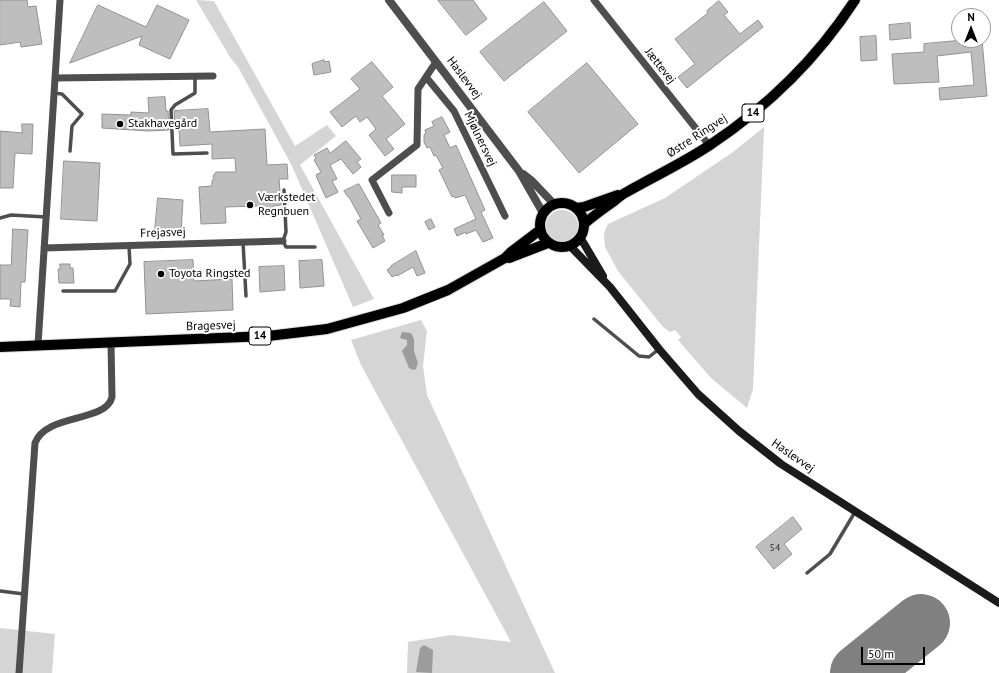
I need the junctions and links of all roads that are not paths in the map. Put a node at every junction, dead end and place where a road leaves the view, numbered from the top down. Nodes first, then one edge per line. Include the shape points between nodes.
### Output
1 (60, 0) edge
2 (389, 0) edge
3 (594, 0) edge
4 (855, 0) edge
5 (436, 62) junction
6 (195, 76) junction
7 (213, 76) dead end
8 (426, 77) junction
9 (55, 78) junction
10 (54, 93) junction
11 (709, 145) junction
12 (70, 151) dead end
13 (207, 153) dead end
14 (519, 170) junction
15 (284, 190) dead end
16 (623, 194) junction
17 (554, 204) junction
18 (576, 208) junction
19 (389, 213) dead end
20 (543, 213) junction
21 (505, 216) dead end
22 (46, 217) junction
23 (0, 218) edge
24 (584, 224) junction
25 (540, 230) junction
26 (580, 237) junction
27 (243, 241) junction
28 (283, 241) junction
29 (548, 243) junction
30 (129, 245) junction
31 (570, 246) junction
32 (315, 247) dead end
33 (44, 248) junction
34 (505, 258) junction
35 (610, 287) junction
36 (63, 291) dead end
37 (246, 296) dead end
38 (594, 319) dead end
39 (110, 343) junction
40 (38, 345) junction
41 (0, 347) edge
42 (659, 349) junction
43 (855, 512) junction
44 (807, 573) dead end
45 (0, 591) edge
46 (24, 594) junction
47 (999, 603) edge
48 (19, 673) edge

1 - 9 street
2 - 5 street, Haslevvej
3 - 11 street, Jættevej
4 - 11 main road, Østre Ringvej / 14 via 818,50 780,89 745,120
5 - 8 street
5 - 14 street, Haslevvej
6 - 7 street
6 - 9 street
6 - 13 lane via 196,93 171,110 172,154
8 - 19 street via 418,89 417,145 372,180
8 - 21 street, Mjølnersvej via 454,111
9 - 10 street
10 - 12 lane via 62,94 82,114 72,126
10 - 22 street
11 - 16 main road, Østre Ringvej / 14
14 - 17 street, Haslevvej
14 - 20 street, Haslevvej
15 - 28 lane via 286,232
16 - 18 main road, Østre Ringvej / 14
16 - 24 main road, Østre Ringvej
17 - 18 main road, 14 via 567,204
17 - 20 main road
18 - 24 main road
20 - 25 main road
22 - 23 lane
22 - 33 street
24 - 26 main road
25 - 29 main road
25 - 34 main road, Bragesvej
26 - 31 main road
26 - 35 main road, Haslevvej
27 - 28 street, Frejasvej
27 - 30 street, Frejasvej
27 - 37 lane
28 - 32 lane via 286,247
29 - 31 main road via 562,248
29 - 34 main road, Bragesvej / 14 via 514,257
30 - 33 street, Frejasvej
30 - 36 lane via 130,264 115,291
31 - 35 main road, Haslevvej
33 - 40 street
34 - 39 main road, Bragesvej / 14 via 448,290 403,308 327,329 268,336
35 - 42 main road, Haslevvej
38 - 42 lane via 639,356 649,357
39 - 40 main road, Bragesvej / 14
39 - 46 street via 112,397 109,404 100,410 48,427 39,434 35,442
40 - 41 main road, Bragesvej / 14
42 - 43 main road, Haslevvej via 698,394 739,431 781,464
43 - 44 lane via 830,554
43 - 47 main road, Haslevvej
45 - 46 lane
46 - 48 street

